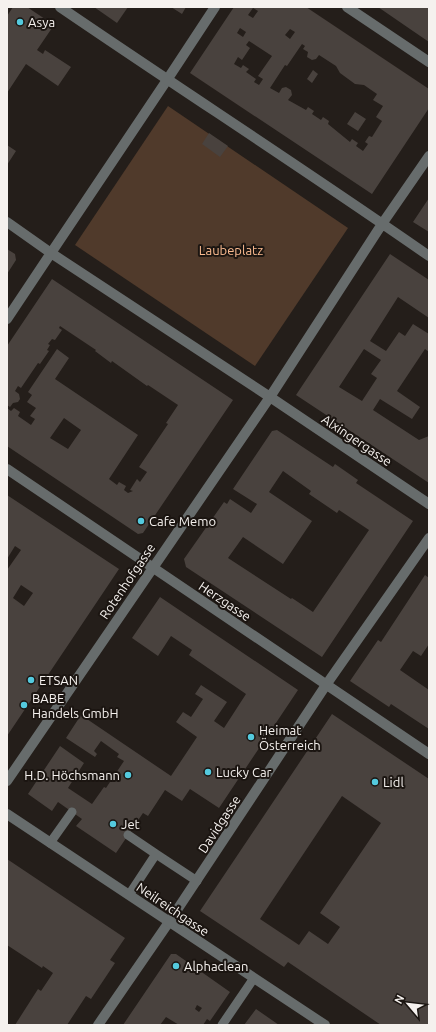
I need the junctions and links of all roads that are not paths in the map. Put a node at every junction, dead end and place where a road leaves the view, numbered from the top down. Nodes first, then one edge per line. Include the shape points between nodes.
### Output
1 (60, 7) edge
2 (215, 7) edge
3 (347, 7) edge
4 (429, 62) edge
5 (167, 80) junction
6 (429, 156) edge
7 (7, 222) edge
8 (382, 224) junction
9 (51, 253) junction
10 (429, 256) edge
11 (7, 319) edge
12 (270, 397) junction
13 (7, 469) edge
14 (429, 504) edge
15 (429, 538) edge
16 (152, 567) junction
17 (326, 685) junction
18 (429, 754) edge
19 (7, 781) edge
20 (72, 812) dead end
21 (7, 814) edge
22 (128, 835) dead end
23 (50, 843) junction
24 (156, 854) junction
25 (197, 881) junction
26 (128, 895) junction
27 (169, 922) junction
28 (254, 978) junction
29 (98, 1025) edge
30 (222, 1025) edge
31 (325, 1025) edge

1 - 5 street
2 - 5 street
3 - 4 street
5 - 8 street
5 - 9 street
6 - 8 street
7 - 9 street
8 - 10 street
8 - 12 street
9 - 11 street
9 - 12 street
12 - 14 street, Alxingergasse
12 - 16 street, Rotenhofgasse
13 - 16 street, Herzgasse
15 - 17 street, Davidgasse
16 - 17 street, Herzgasse
16 - 19 street, Rotenhofgasse
17 - 18 street, Herzgasse
17 - 25 street, Davidgasse
20 - 23 lane
21 - 23 street, Neilreichgasse
22 - 24 lane
23 - 26 street, Neilreichgasse
24 - 25 lane
24 - 26 lane
25 - 27 street, Davidgasse
26 - 27 street, Neilreichgasse
27 - 28 street, Neilreichgasse
27 - 29 street, Davidgasse
28 - 30 lane
28 - 31 street, Neilreichgasse

